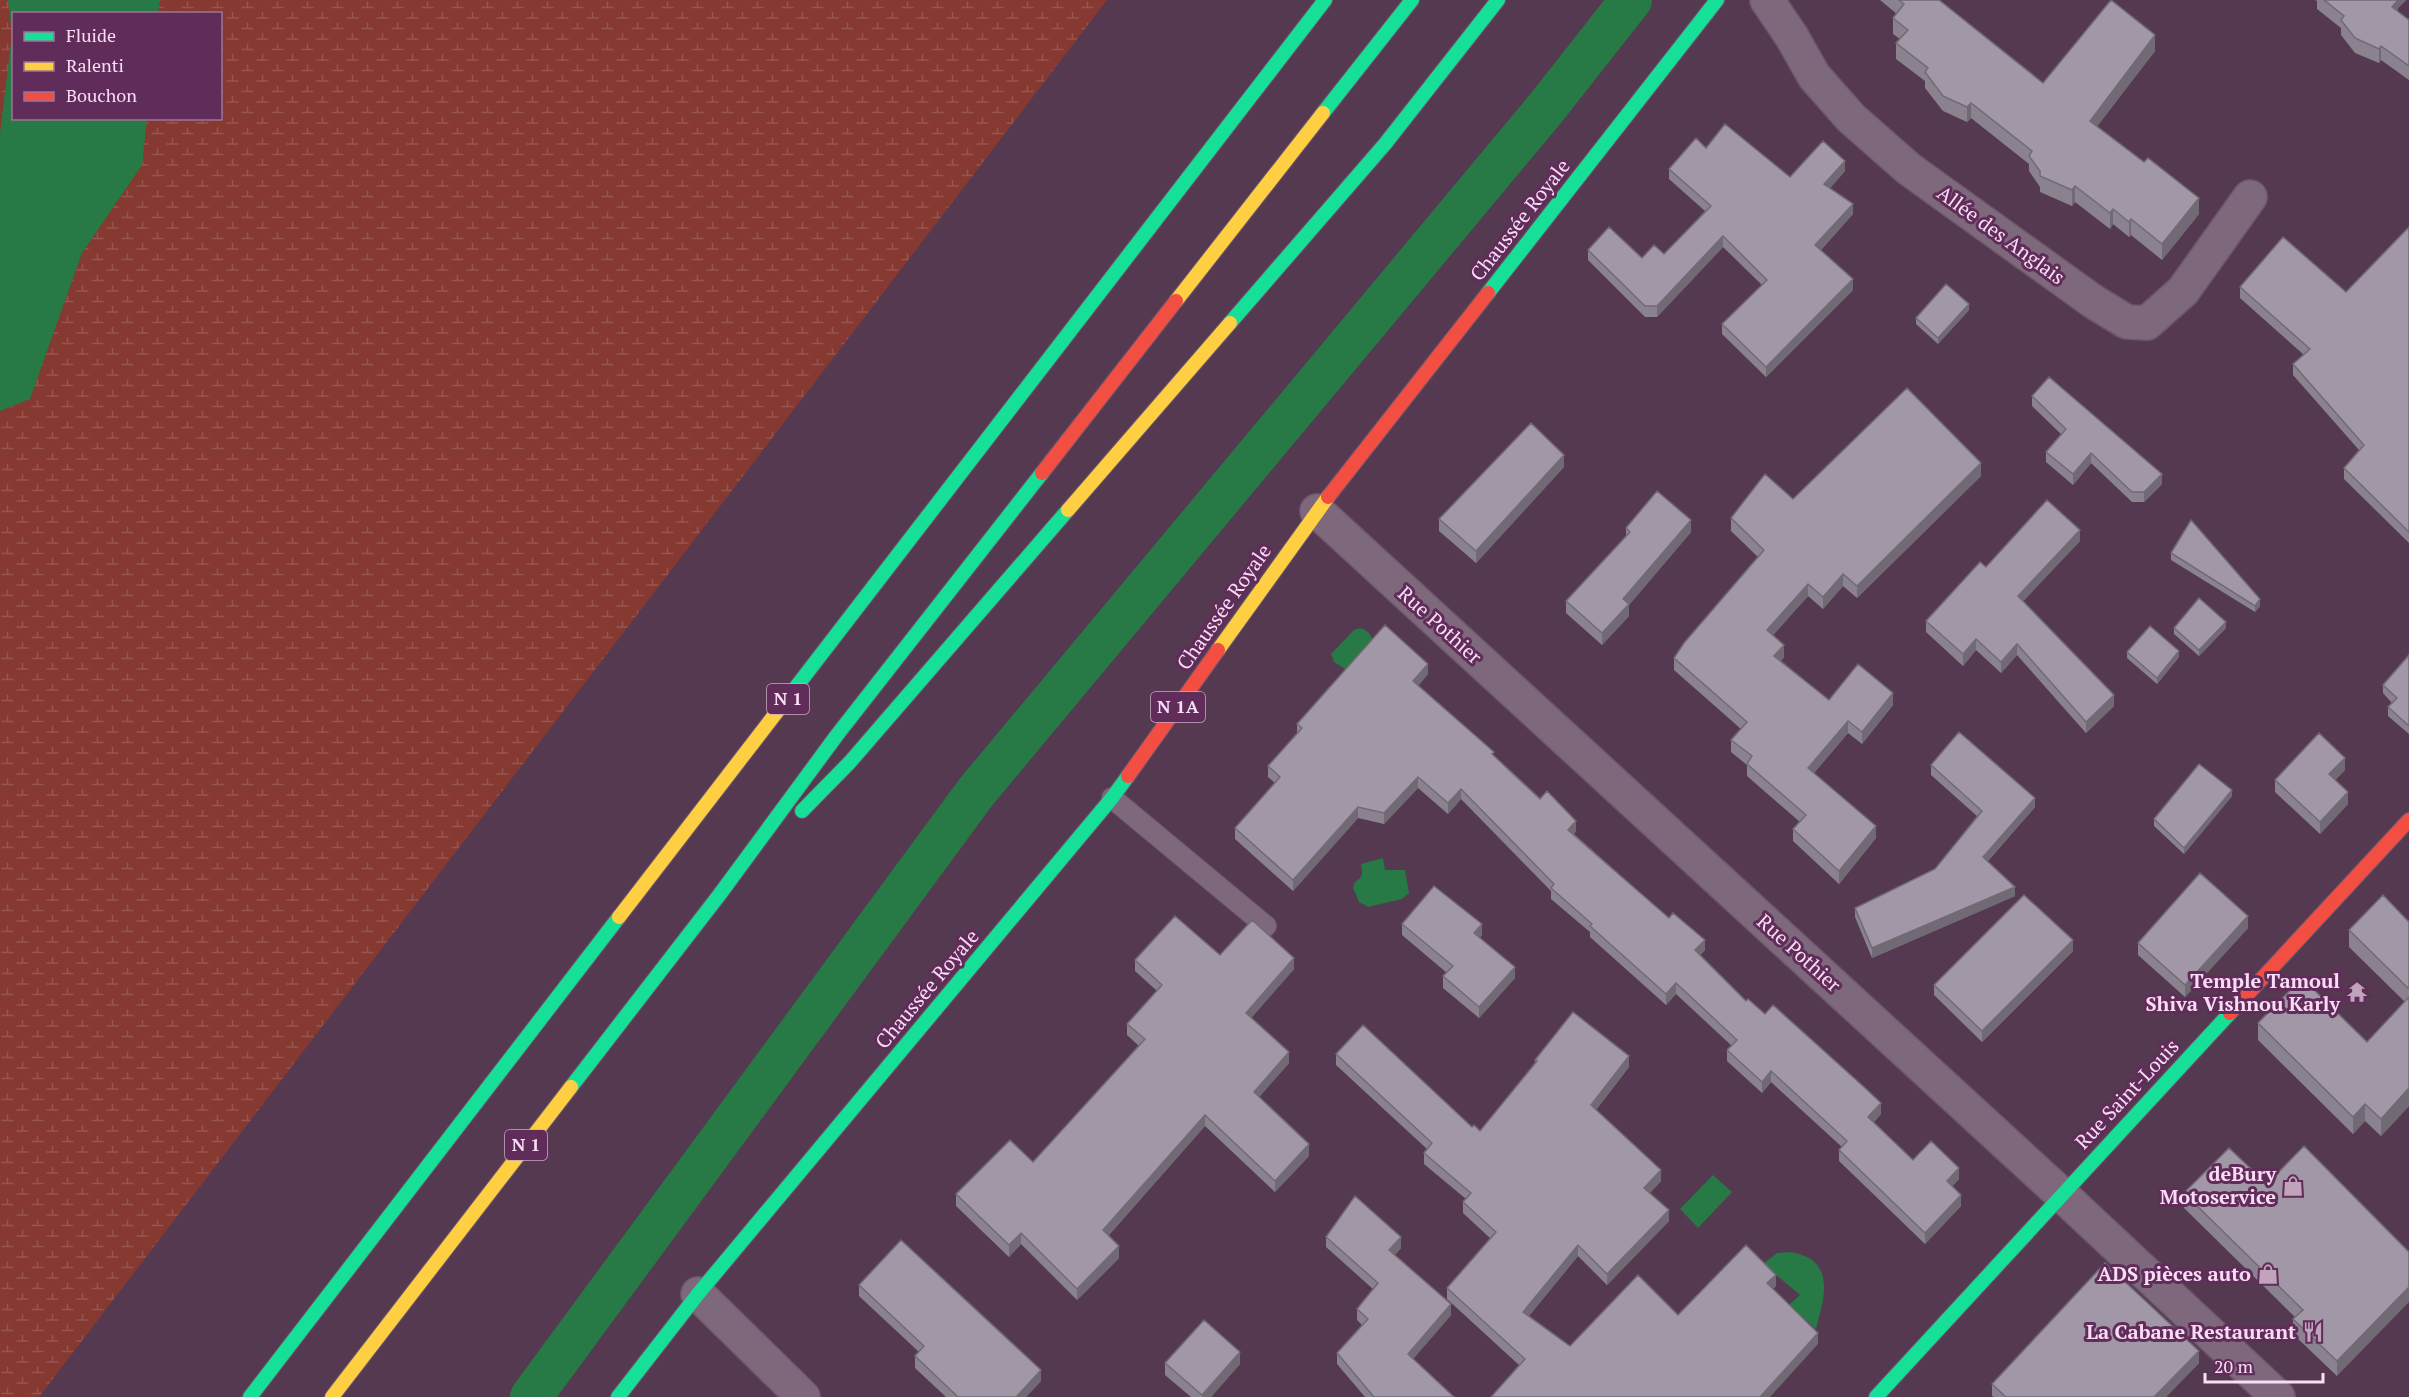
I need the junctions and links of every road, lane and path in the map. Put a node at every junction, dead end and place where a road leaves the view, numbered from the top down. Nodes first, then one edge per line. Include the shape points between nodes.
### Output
1 (1325, 0) edge
2 (1412, 0) edge
3 (1498, 0) edge
4 (1717, 0) edge
5 (1767, 0) edge
6 (2250, 197) dead end
7 (1317, 512) junction
8 (1112, 798) junction
9 (2409, 819) edge
10 (720, 894) junction
11 (1266, 926) dead end
12 (2061, 1194) junction
13 (698, 1294) junction
14 (250, 1397) edge
15 (332, 1397) edge
16 (618, 1397) edge
17 (803, 1397) edge
18 (1876, 1397) edge
19 (2278, 1397) edge

1 - 14 main road, N 1
2 - 10 main road, N 1 via 837,735
3 - 10 main road via 1385,144 850,762
4 - 7 main road, Chaussée Royale / N 1A
5 - 6 street, Allée des Anglais via 1814,76 1851,118 1909,169 2127,322 2147,323 2183,291
7 - 8 main road, Chaussée Royale / N 1A
7 - 12 street, Rue Pothier
8 - 11 lane
8 - 13 main road, Chaussée Royale / N 1A
9 - 12 main road, Rue Saint-Louis
10 - 15 main road, N 1
12 - 18 main road, Rue Saint-Louis
12 - 19 street, Rue Pothier
13 - 16 main road, Chaussée Royale / N 1A
13 - 17 street

